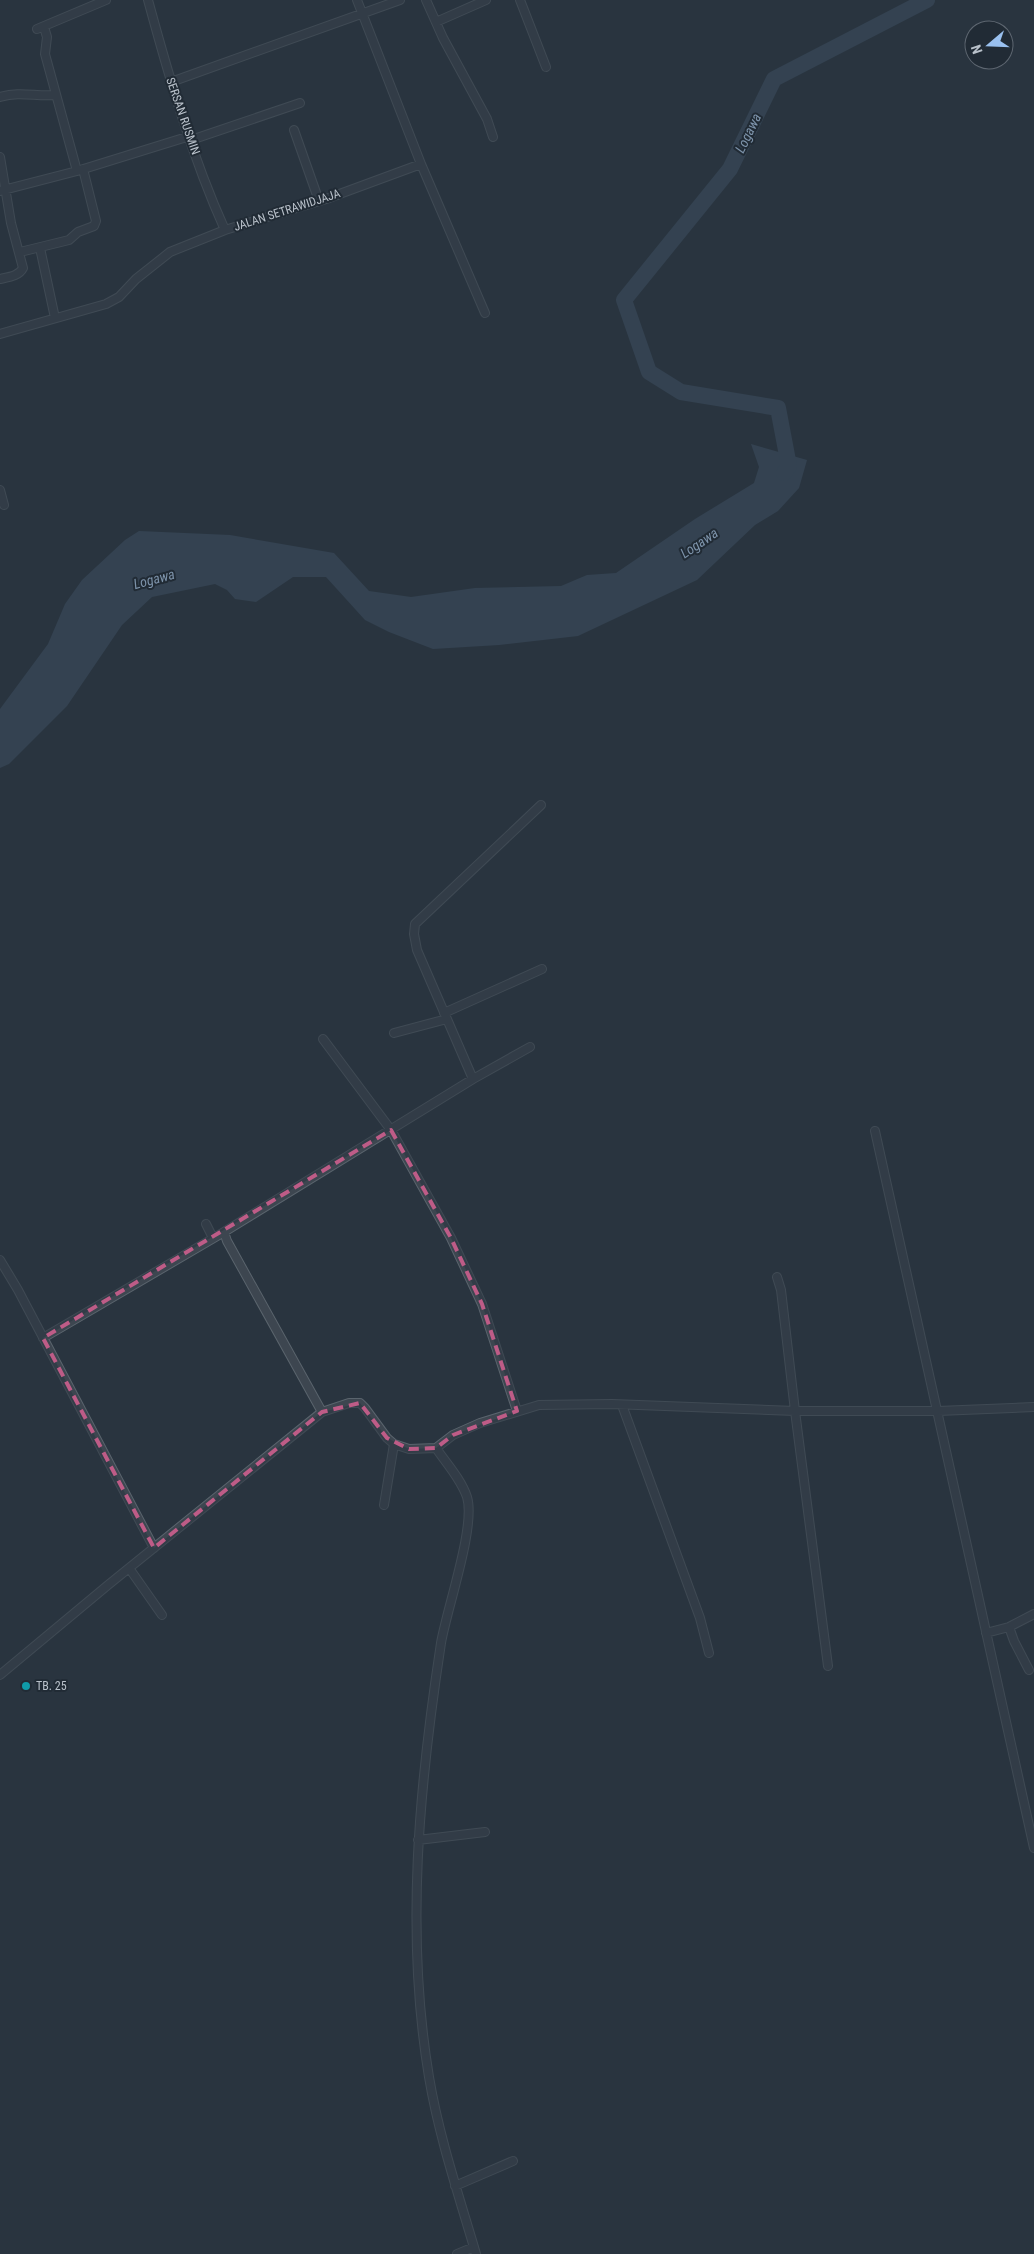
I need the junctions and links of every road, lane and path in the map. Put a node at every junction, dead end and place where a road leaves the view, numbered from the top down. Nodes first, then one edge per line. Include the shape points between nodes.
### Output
1 (106, 0) edge
2 (148, 0) edge
3 (357, 0) edge
4 (400, 0) edge
5 (426, 0) edge
6 (486, 0) edge
7 (520, 0) edge
8 (362, 14) junction
9 (436, 22) junction
10 (546, 67) dead end
11 (171, 82) junction
12 (56, 95) junction
13 (0, 97) edge
14 (300, 103) dead end
15 (294, 130) dead end
16 (493, 137) dead end
17 (191, 138) junction
18 (0, 157) edge
19 (421, 164) junction
20 (80, 170) junction
21 (3, 190) edge
22 (319, 201) junction
23 (226, 230) junction
24 (40, 248) junction
25 (20, 252) junction
26 (0, 279) edge
27 (485, 313) dead end
28 (54, 318) junction
29 (0, 334) edge
30 (0, 490) edge
31 (4, 505) dead end
32 (541, 805) dead end
33 (542, 970) dead end
34 (446, 1016) junction
35 (394, 1033) dead end
36 (323, 1039) dead end
37 (530, 1047) dead end
38 (473, 1079) junction
39 (390, 1130) junction
40 (875, 1131) dead end
41 (206, 1224) dead end
42 (224, 1232) junction
43 (213, 1238) junction
44 (0, 1260) edge
45 (777, 1277) dead end
46 (43, 1338) junction
47 (622, 1405) junction
48 (1034, 1407) edge
49 (517, 1411) junction
50 (794, 1411) junction
51 (938, 1411) junction
52 (322, 1412) junction
53 (394, 1444) junction
54 (436, 1448) junction
55 (384, 1506) dead end
56 (154, 1548) junction
57 (129, 1568) junction
58 (1034, 1614) edge
59 (162, 1615) dead end
60 (1009, 1627) junction
61 (986, 1633) junction
62 (710, 1653) dead end
63 (828, 1666) dead end
64 (1029, 1670) dead end
65 (0, 1676) edge
66 (485, 1832) dead end
67 (418, 1840) junction
68 (1034, 1848) edge
69 (513, 2162) dead end
70 (455, 2186) junction
71 (475, 2250) edge
72 (457, 2254) edge

1 - 12 street via 40,28 47,37 45,54
2 - 11 street, SERSAN RUSMIN
3 - 8 street
4 - 8 street
5 - 9 street
6 - 9 street
7 - 10 street
8 - 11 street
8 - 19 street
9 - 16 street via 487,119
11 - 17 street, SERSAN RUSMIN
12 - 13 street
12 - 20 street
14 - 17 street
15 - 22 street
17 - 20 street
17 - 23 street, SERSAN RUSMIN
18 - 21 street
19 - 22 street, JALAN SETRAWIDJAJA
19 - 27 street
20 - 21 street
20 - 24 street via 96,223 69,240
21 - 25 street
22 - 23 street, JALAN SETRAWIDJAJA
23 - 28 street, JALAN SETRAWIDJAJA via 162,257 119,297 106,304
24 - 25 street
24 - 28 street
25 - 26 street via 21,273
28 - 29 street, JALAN SETRAWIDJAJA
30 - 31 street
32 - 34 street via 415,924 417,950
33 - 34 street
34 - 35 street
34 - 38 street
36 - 39 street
37 - 38 street
38 - 39 street
39 - 42 street
39 - 49 street via 451,1238 482,1304
40 - 51 street
41 - 43 street
42 - 43 street
42 - 52 street
43 - 46 street
44 - 46 street
45 - 50 street
46 - 56 street
47 - 49 street via 539,1405
47 - 50 street
47 - 62 street
48 - 51 street
49 - 54 street via 453,1435
50 - 51 street
50 - 63 street
51 - 61 street
52 - 53 street via 349,1403 360,1403
52 - 56 street
53 - 54 street via 409,1449
53 - 55 street
54 - 67 street via 466,1494 470,1517 442,1641 420,1795
56 - 57 street
57 - 59 street
57 - 65 street
58 - 60 street
60 - 61 street
60 - 64 street
61 - 68 street
66 - 67 street
67 - 70 street via 416,1943 425,2047 436,2111
69 - 70 street
70 - 71 street
71 - 72 street

